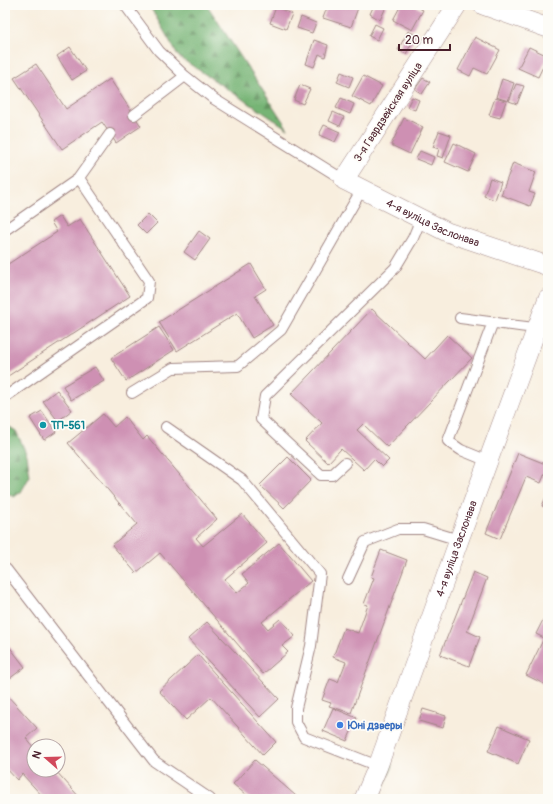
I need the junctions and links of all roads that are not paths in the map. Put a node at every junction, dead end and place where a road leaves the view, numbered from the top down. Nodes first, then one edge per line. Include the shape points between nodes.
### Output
1 (125, 5) edge
2 (457, 5) edge
3 (483, 5) edge
4 (548, 28) edge
5 (185, 76) junction
6 (134, 114) dead end
7 (110, 134) dead end
8 (79, 178) junction
9 (344, 180) junction
10 (362, 189) junction
11 (421, 219) junction
12 (5, 230) edge
13 (548, 266) edge
14 (548, 298) edge
15 (460, 318) dead end
16 (493, 322) junction
17 (537, 328) junction
18 (132, 393) dead end
19 (5, 397) edge
20 (166, 427) dead end
21 (488, 461) junction
22 (345, 463) dead end
23 (459, 540) junction
24 (6, 569) edge
25 (348, 579) dead end
26 (378, 766) junction
27 (210, 799) edge
28 (364, 799) edge

1 - 5 lane via 159,51
2 - 9 street, 3-я Гвардзейская вуліца
3 - 4 street
5 - 6 lane
5 - 9 lane via 214,99
7 - 8 lane
8 - 12 lane
8 - 19 lane via 149,281 147,298
9 - 10 street, 4-я вуліца Заслонава
10 - 11 street, 4-я вуліца Заслонава
10 - 18 lane via 281,330 238,366 173,368
11 - 13 street, 4-я вуліца Заслонава via 446,232
11 - 22 lane via 395,268 265,396 261,419 321,474 332,475
14 - 17 street, 4-я вуліца Заслонава
15 - 16 lane
16 - 17 lane
16 - 21 lane via 448,440 461,450
17 - 21 street, 4-я вуліца Заслонава
20 - 26 lane via 242,480 320,574 311,646 296,708 296,722 304,737
21 - 23 street, 4-я вуліца Заслонава
23 - 25 lane via 423,529 398,529 365,542
23 - 26 street, 4-я вуліца Заслонава
24 - 27 lane via 154,761
26 - 28 street, 4-я вуліца Заслонава

